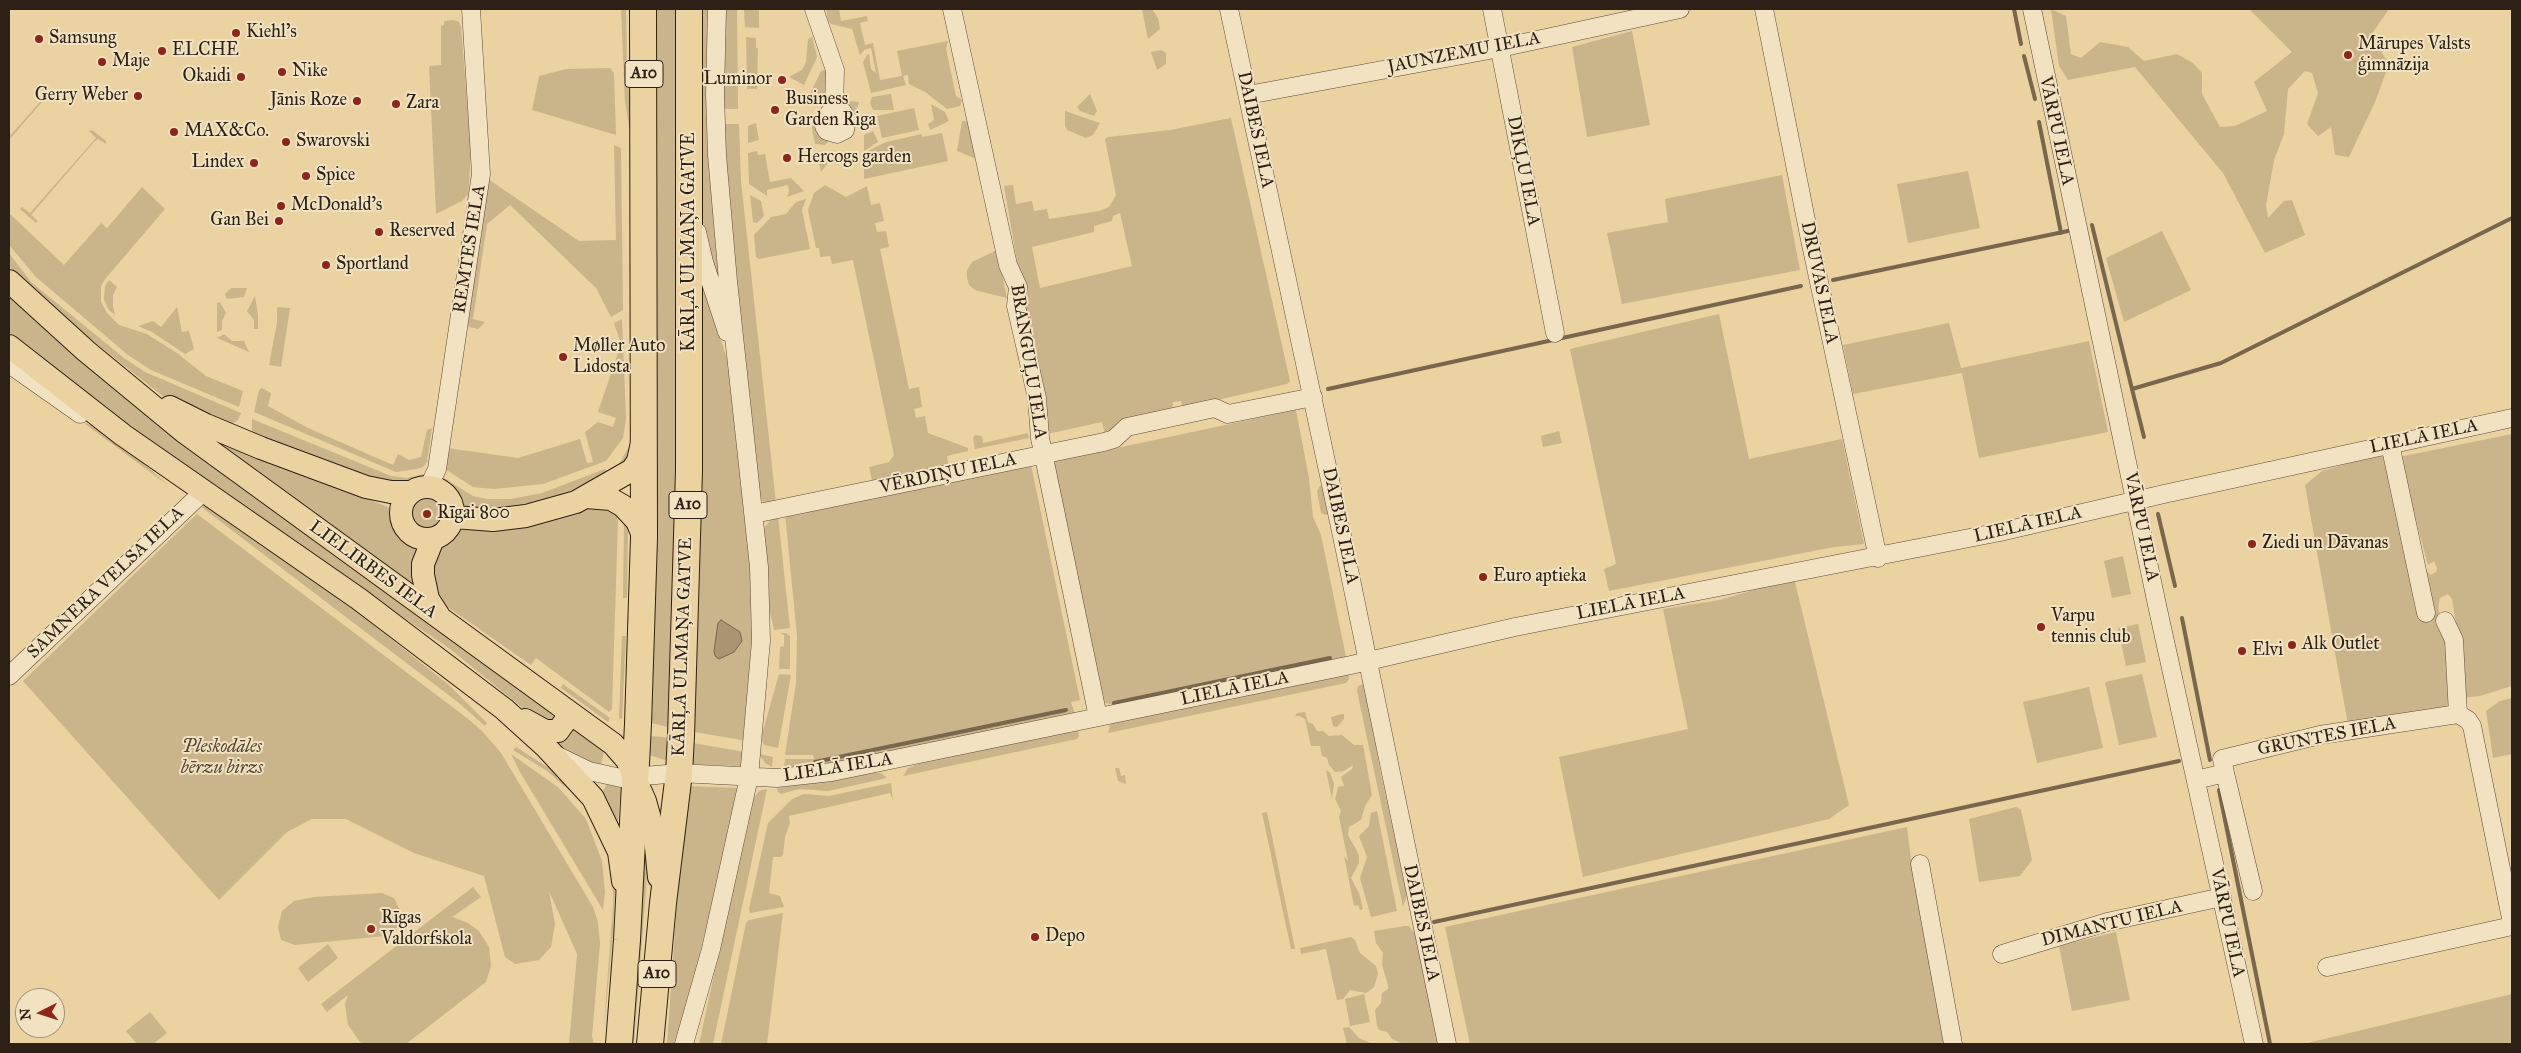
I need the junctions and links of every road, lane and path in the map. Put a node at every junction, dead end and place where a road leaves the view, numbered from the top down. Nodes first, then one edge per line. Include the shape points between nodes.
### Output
1 (471, 9) edge
2 (643, 9) edge
3 (690, 9) edge
4 (717, 9) edge
5 (814, 9) edge
6 (952, 9) edge
7 (1229, 9) edge
8 (1492, 9) edge
9 (1680, 9) edge
10 (1764, 9) edge
11 (2032, 9) edge
12 (1500, 48) junction
13 (1248, 95) junction
14 (834, 107) dead end
15 (690, 201) junction
16 (9, 281) edge
17 (1555, 333) dead end
18 (9, 346) edge
19 (86, 351) junction
20 (9, 364) edge
21 (739, 368) junction
22 (1313, 398) junction
23 (2512, 418) edge
24 (123, 435) junction
25 (644, 435) junction
26 (2390, 444) junction
27 (1043, 454) junction
28 (420, 489) junction
29 (204, 492) junction
30 (586, 497) junction
31 (2136, 500) junction
32 (754, 514) junction
33 (454, 517) junction
34 (644, 538) junction
35 (433, 539) junction
36 (1878, 558) junction
37 (2426, 613) dead end
38 (440, 619) junction
39 (2446, 621) dead end
40 (1368, 661) junction
41 (9, 676) edge
42 (504, 709) junction
43 (566, 710) junction
44 (2458, 714) junction
45 (1098, 717) junction
46 (546, 747) junction
47 (630, 762) junction
48 (679, 773) junction
49 (2225, 774) junction
50 (749, 778) junction
51 (2196, 780) junction
52 (1920, 864) dead end
53 (2253, 891) dead end
54 (2222, 897) junction
55 (663, 903) junction
56 (2512, 924) edge
57 (628, 940) junction
58 (2002, 954) dead end
59 (2327, 967) dead end
60 (702, 986) junction
61 (619, 1044) edge
62 (650, 1044) edge
63 (684, 1044) edge
64 (694, 1044) edge
65 (1447, 1044) edge
66 (1953, 1044) edge
67 (2254, 1044) edge

1 - 28 street, REMTES IELA via 481,174 437,469
2 - 25 highway, A10
3 - 15 highway, KĀRĻA ULMAŅA GATVE / A10
4 - 21 street via 717,155
5 - 14 street via 835,70
6 - 27 street, BRANGUĻU IELA via 1008,265 1017,282 1016,306 1037,398
7 - 13 street, DAIBES IELA
8 - 12 street, DIKĻU IELA
9 - 12 street, JAUNZEMU IELA
10 - 36 street, DRUVAS IELA
11 - 31 street, VĀRPU IELA
12 - 13 street, JAUNZEMU IELA
12 - 17 street, DIKĻU IELA
13 - 22 street, DAIBES IELA
15 - 21 street via 704,262
15 - 48 highway, KĀRĻA ULMAŅA GATVE / A10 via 689,470
16 - 19 main road, LIELIRBES IELA
18 - 24 main road, LIELIRBES IELA
19 - 28 main road via 173,409 206,425 366,487 391,492
19 - 38 main road, LIELIRBES IELA via 183,431
20 - 24 street via 72,409
21 - 32 street
22 - 27 street, VĒRDIŅU IELA via 1228,414 1215,408 1127,427 1114,440
22 - 40 street, DAIBES IELA
23 - 26 street, LIELĀ IELA
24 - 29 main road, LIELIRBES IELA
25 - 30 main road via 638,461 632,470
25 - 34 highway, A10
26 - 31 street, LIELĀ IELA
26 - 37 street
27 - 32 street, VĒRDIŅU IELA
27 - 45 street, BRANGUĻU IELA
28 - 33 main road via 446,494
28 - 35 main road via 402,507 404,526 414,536
29 - 41 street, SAMNERA VELSA IELA
29 - 42 main road, LIELIRBES IELA via 359,599
30 - 33 main road via 526,516 493,520
30 - 34 main road via 611,499 623,506 637,521
31 - 36 street, LIELĀ IELA
31 - 51 street, VĀRPU IELA
32 - 50 street via 761,641
33 - 35 main road via 449,528
34 - 47 highway, A10
35 - 38 main road via 423,564 423,575 428,599
36 - 40 street, LIELĀ IELA via 1783,573 1515,627
38 - 43 main road, LIELIRBES IELA
39 - 44 street via 2454,640
40 - 45 street, LIELĀ IELA
40 - 65 street, DAIBES IELA
42 - 43 main road via 552,732 563,727
42 - 46 main road, LIELIRBES IELA
43 - 47 main road, LIELIRBES IELA
44 - 49 street, GRUNTES IELA via 2320,736 2222,759
44 - 56 street via 2472,726
45 - 50 street, LIELĀ IELA via 823,774 798,778
46 - 47 street, LIELĀ IELA via 564,760 614,777
46 - 57 main road, LIELIRBES IELA via 593,798 619,852
47 - 48 street, LIELĀ IELA
47 - 55 main road via 652,823
47 - 57 highway, A10
48 - 50 street, LIELĀ IELA
48 - 55 highway, KĀRĻA ULMAŅA GATVE / A10
49 - 51 street
49 - 53 street
50 - 60 street
51 - 54 street, VĀRPU IELA
52 - 66 street
54 - 58 street, DIMANTU IELA via 2107,922
54 - 67 street, VĀRPU IELA
55 - 62 highway, KĀRĻA ULMAŅA GATVE / A10
56 - 59 street
57 - 61 highway, A10
60 - 63 street
60 - 64 street

